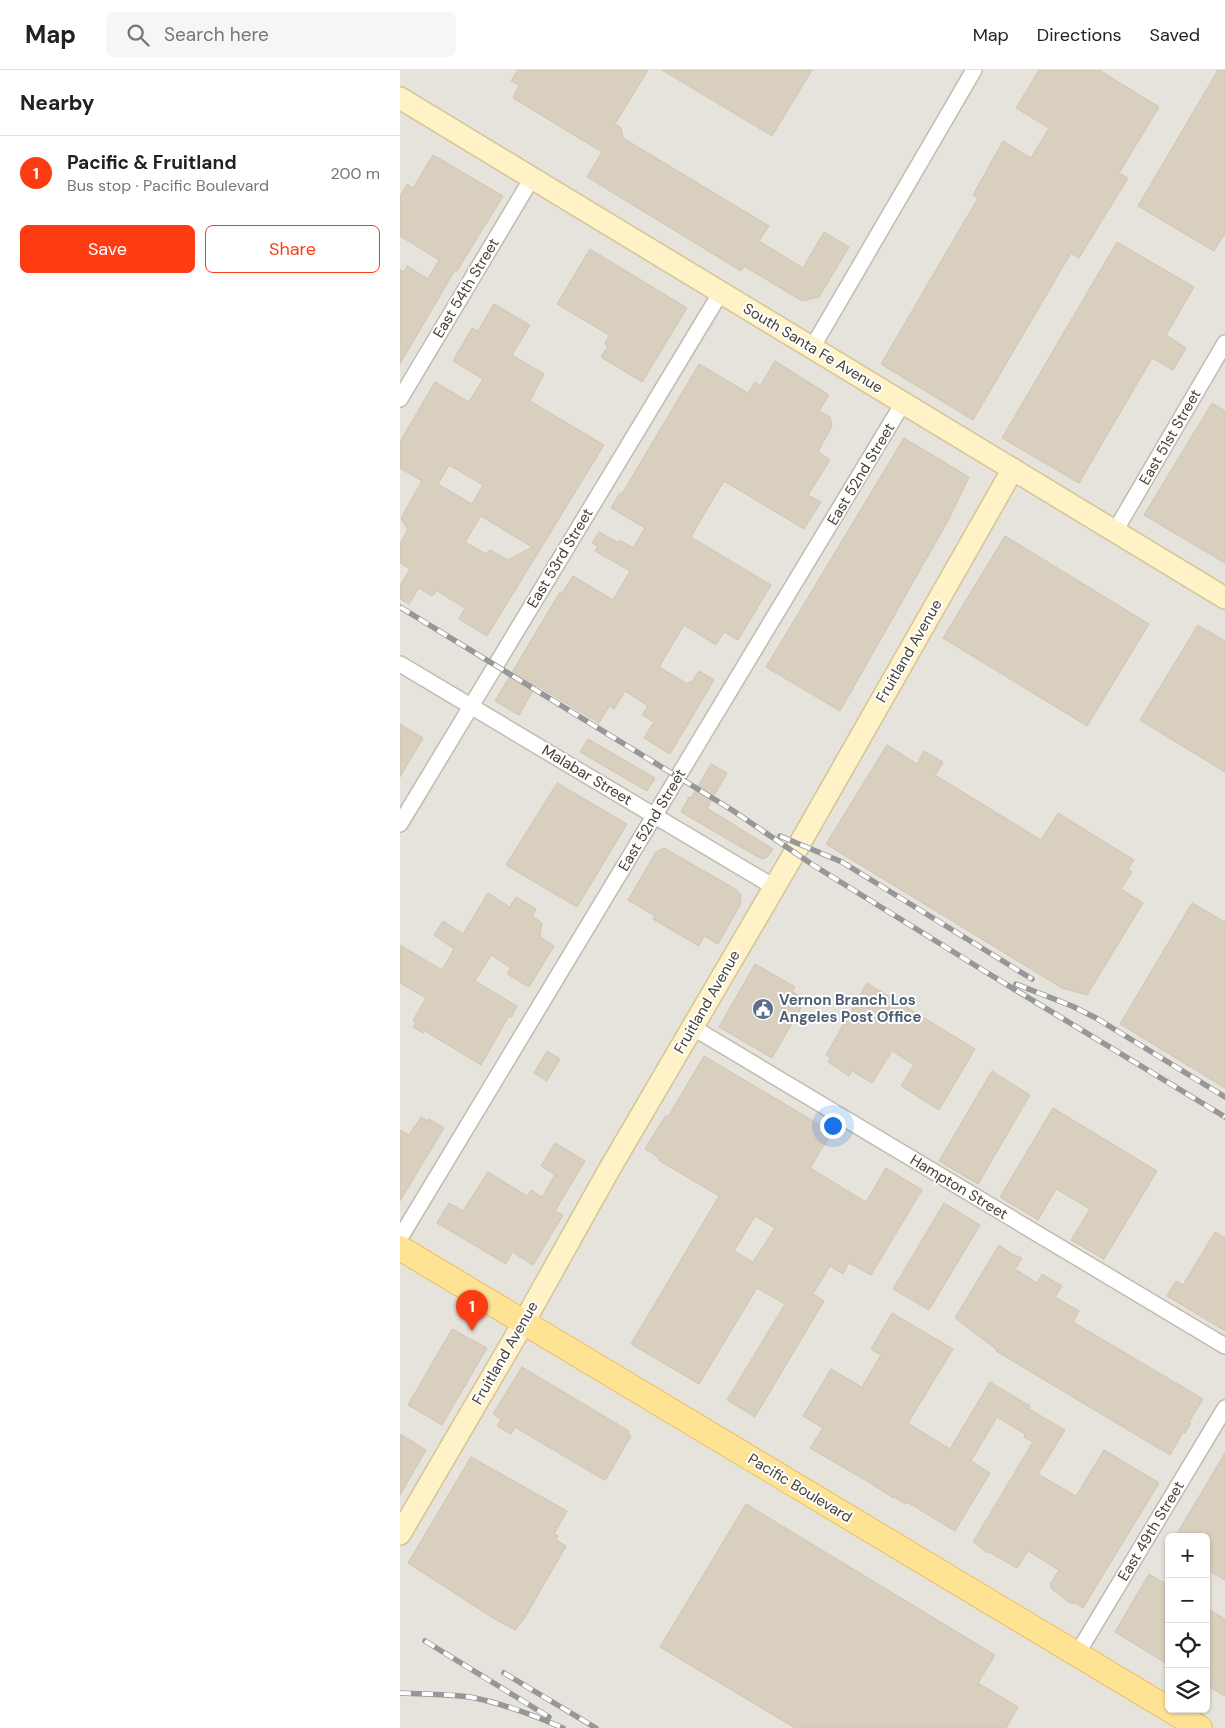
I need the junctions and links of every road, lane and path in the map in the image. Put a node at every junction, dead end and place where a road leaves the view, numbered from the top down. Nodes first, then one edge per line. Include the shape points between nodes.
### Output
1 (974, 70) edge
2 (400, 98) edge
3 (532, 178) junction
4 (721, 292) junction
5 (1225, 343) edge
6 (812, 348) junction
7 (400, 399) edge
8 (903, 403) junction
9 (1012, 469) junction
10 (1115, 531) junction
11 (1225, 598) edge
12 (400, 664) edge
13 (471, 706) junction
14 (654, 816) junction
15 (400, 824) edge
16 (774, 887) junction
17 (692, 1027) junction
18 (400, 1238) edge
19 (400, 1248) edge
20 (524, 1322) junction
21 (1225, 1346) edge
22 (1225, 1408) edge
23 (400, 1534) edge
24 (1076, 1654) junction
25 (1200, 1728) edge

1 - 6 street
2 - 3 street, South Santa Fe Avenue
3 - 4 street, South Santa Fe Avenue
3 - 7 street, East 54th Street
4 - 6 street, South Santa Fe Avenue
4 - 13 street, East 53rd Street
5 - 10 street, East 51st Street
6 - 8 street, South Santa Fe Avenue
8 - 9 street, South Santa Fe Avenue
8 - 14 street, East 52nd Street
9 - 10 street, South Santa Fe Avenue
9 - 16 street, Fruitland Avenue
10 - 11 street, South Santa Fe Avenue
12 - 13 street, Malabar Street
13 - 14 street, Malabar Street
13 - 15 street, East 53rd Street
14 - 16 street, Malabar Street
14 - 18 street, East 52nd Street
16 - 17 street, Fruitland Avenue
17 - 20 street, Fruitland Avenue
17 - 21 street, Hampton Street
19 - 20 main road, Pacific Boulevard
20 - 23 street, Fruitland Avenue
20 - 24 main road, Pacific Boulevard
22 - 24 street, East 49th Street
24 - 25 main road, Pacific Boulevard

